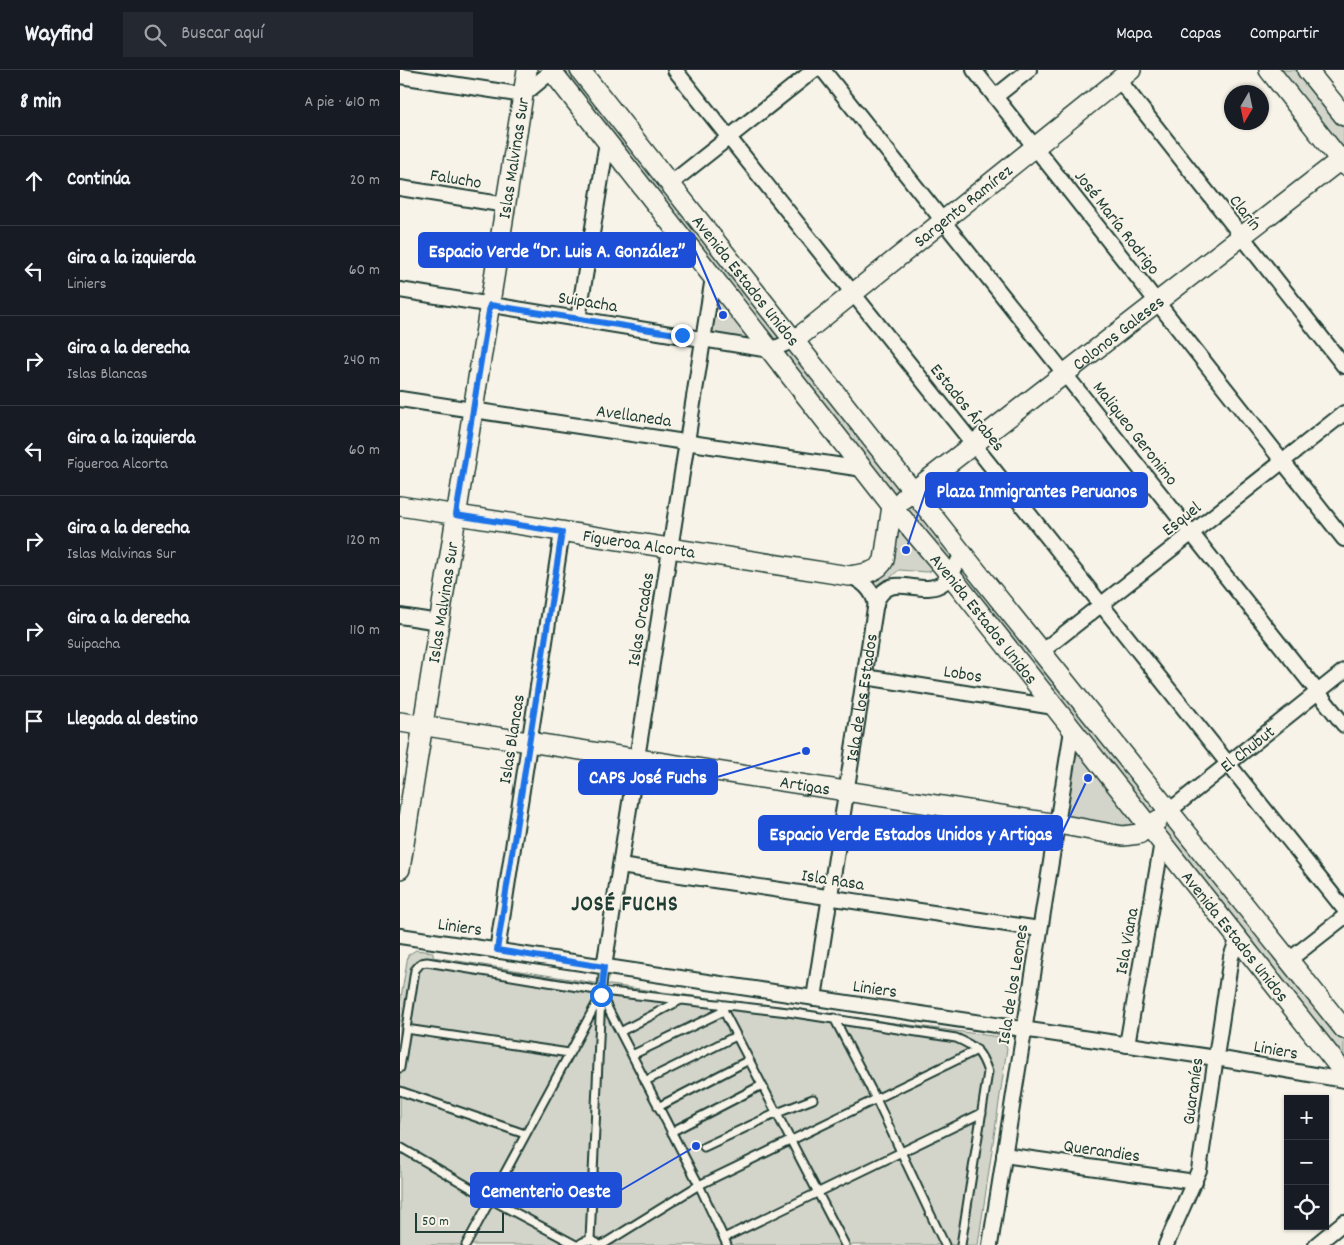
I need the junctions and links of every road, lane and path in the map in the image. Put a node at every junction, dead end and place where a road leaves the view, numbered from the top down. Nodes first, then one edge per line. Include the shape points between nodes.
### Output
1 (527, 70) edge
2 (580, 70) edge
3 (675, 70) edge
4 (814, 70) edge
5 (823, 70) edge
6 (974, 70) edge
7 (1028, 70) edge
8 (1269, 70) edge
9 (1307, 70) edge
10 (551, 71) edge
11 (1125, 75) edge
12 (400, 76) edge
13 (523, 95) junction
14 (995, 96) junction
15 (1344, 116) edge
16 (729, 137) junction
17 (607, 142) junction
18 (1035, 147) junction
19 (1343, 161) edge
20 (670, 184) junction
21 (400, 188) edge
22 (506, 205) junction
23 (943, 221) junction
24 (1242, 236) junction
25 (713, 277) junction
26 (400, 290) edge
27 (853, 293) junction
28 (1157, 302) junction
29 (490, 305) junction
30 (578, 319) junction
31 (704, 339) junction
32 (795, 340) junction
33 (770, 350) junction
34 (1344, 366) edge
35 (1065, 374) junction
36 (400, 399) edge
37 (473, 410) junction
38 (1344, 413) edge
39 (687, 442) junction
40 (974, 444) junction
41 (1283, 461) junction
42 (863, 469) junction
43 (913, 492) junction
44 (400, 506) edge
45 (892, 506) junction
46 (456, 515) junction
47 (562, 532) junction
48 (1192, 534) junction
49 (1344, 538) edge
50 (670, 549) junction
51 (962, 553) junction
52 (849, 576) junction
53 (951, 576) junction
54 (876, 605) junction
55 (1102, 605) junction
56 (400, 616) edge
57 (439, 622) junction
58 (1042, 652) junction
59 (1344, 671) edge
60 (865, 677) junction
61 (1318, 692) junction
62 (1054, 707) junction
63 (400, 722) edge
64 (423, 725) junction
65 (1344, 725) edge
66 (1072, 730) junction
67 (530, 742) junction
68 (637, 759) junction
69 (1228, 764) junction
70 (847, 792) junction
71 (1169, 811) junction
72 (1058, 824) junction
73 (1150, 827) junction
74 (402, 842) edge
75 (1162, 842) junction
76 (620, 866) junction
77 (400, 869) edge
78 (830, 898) junction
79 (1344, 909) edge
80 (1344, 917) edge
81 (1040, 929) junction
82 (400, 936) edge
83 (1238, 938) junction
84 (497, 950) junction
85 (1289, 960) junction
86 (604, 967) junction
87 (601, 993) junction
88 (814, 998) junction
89 (682, 1000) junction
90 (722, 1008) junction
91 (834, 1018) junction
92 (406, 1029) junction
93 (1024, 1029) junction
94 (1344, 1029) edge
95 (620, 1032) junction
96 (736, 1036) junction
97 (1127, 1045) junction
98 (977, 1050) junction
99 (569, 1053) junction
100 (632, 1055) junction
101 (1216, 1058) junction
102 (749, 1060) junction
103 (400, 1068) edge
104 (1344, 1072) edge
105 (1344, 1080) edge
106 (645, 1081) junction
107 (762, 1085) junction
108 (400, 1091) edge
109 (813, 1099) dead end
110 (876, 1099) junction
111 (658, 1107) junction
112 (776, 1113) junction
113 (982, 1114) junction
114 (671, 1132) junction
115 (525, 1134) junction
116 (791, 1140) junction
117 (400, 1146) edge
118 (704, 1148) dead end
119 (901, 1154) junction
120 (1004, 1155) junction
121 (1195, 1182) junction
122 (699, 1185) junction
123 (818, 1193) junction
124 (490, 1199) junction
125 (1344, 1222) edge
126 (590, 1240) junction
127 (725, 1242) edge
128 (466, 1245) edge
129 (578, 1245) edge
130 (601, 1245) edge
131 (845, 1245) edge
132 (945, 1245) edge
133 (962, 1245) edge
134 (990, 1245) edge
135 (1166, 1245) edge
136 (1316, 1245) edge

1 - 13 street, Islas Malvinas Sur
2 - 20 street, Avenida Estados Unidos
3 - 16 street, Estados Árabes
4 - 16 street
5 - 23 street, Maliqueo Geronimo
6 - 14 street, José María Rodrigo
7 - 14 street
8 - 19 street
9 - 15 street
10 - 13 street
10 - 17 street, Avenida Estados Unidos
11 - 18 street, Sargento Ramírez
11 - 24 street, Clarín
12 - 13 street
13 - 22 street, Islas Malvinas Sur
14 - 18 street, José María Rodrigo
16 - 20 street
16 - 27 street, Estados Árabes
17 - 25 street, Avenida Estados Unidos
17 - 30 street
18 - 23 street, Sargento Ramírez
18 - 28 street, José María Rodrigo
19 - 24 street, Colonos Galeses
20 - 32 street, Avenida Estados Unidos
21 - 22 street, Falucho
22 - 29 street, Islas Malvinas Sur
23 - 27 street, Sargento Ramírez
23 - 35 street, Maliqueo Geronimo
24 - 28 street, Colonos Galeses
24 - 34 street, Clarín
25 - 31 street, Islas Orcadas
25 - 33 street, Avenida Estados Unidos
26 - 29 street, Suipacha
27 - 32 street, Sargento Ramírez
27 - 40 street, Estados Árabes
28 - 35 street, Colonos Galeses
28 - 41 street, José María Rodrigo
29 - 30 street, Suipacha
29 - 37 street, Islas Malvinas Sur
30 - 31 street, Suipacha
31 - 33 street, Suipacha
31 - 39 street, Islas Orcadas
32 - 33 street
32 - 43 street, Avenida Estados Unidos
33 - 42 street, Avenida Estados Unidos
35 - 40 street, Colonos Galeses
35 - 48 street, Maliqueo Geronimo
36 - 37 street, Avellaneda
37 - 39 street, Avellaneda
37 - 46 street, Islas Malvinas Sur
38 - 41 street, Esquel
39 - 42 street, Avellaneda
39 - 50 street, Islas Orcadas
40 - 43 street, Colonos Galeses
40 - 55 street, Estados Árabes
41 - 48 street, Esquel
41 - 49 street, José María Rodrigo
42 - 45 street, Avenida Estados Unidos
43 - 45 street, Colonos Galeses
43 - 51 street, Avenida Estados Unidos
44 - 46 street, Figueroa Alcorta
45 - 52 street via 882,565 866,573
45 - 53 street, Avenida Estados Unidos
46 - 47 street, Figueroa Alcorta
46 - 57 street, Islas Malvinas Sur
47 - 50 street, Figueroa Alcorta
47 - 67 street, Islas Blancas
48 - 55 street, Esquel
48 - 61 street, Maliqueo Geronimo
50 - 52 street, Figueroa Alcorta
50 - 68 street, Islas Orcadas
51 - 53 street
51 - 58 street, Avenida Estados Unidos
52 - 54 street via 864,584
53 - 54 street via 934,588 890,587 880,595
53 - 62 street, Avenida Estados Unidos
54 - 60 street, Isla de los Estados
55 - 58 street, Esquel
55 - 69 street, Estados Árabes
56 - 57 street
57 - 64 street, Islas Malvinas Sur
58 - 71 street, Avenida Estados Unidos
59 - 61 street, El Chubut
60 - 62 street, Lobos
60 - 70 street, Isla de los Estados
61 - 65 street, Maliqueo Geronimo
61 - 69 street, El Chubut
62 - 66 street, Avenida Estados Unidos
63 - 64 street, Artigas
64 - 67 street, Artigas
64 - 74 street, Islas Malvinas Sur
66 - 72 street, Isla de los Leones
66 - 73 street, Avenida Estados Unidos
67 - 68 street, Artigas
67 - 84 street, Islas Blancas
68 - 70 street, Artigas
68 - 76 street, Islas Orcadas
69 - 71 street, El Chubut
69 - 79 street, Estados Árabes
70 - 72 street, Artigas
70 - 78 street, Isla de los Estados
71 - 73 street, El Chubut
71 - 85 street, Avenida Estados Unidos
72 - 73 street, Artigas via 1123,836 1139,834
72 - 81 street, Isla de los Leones
73 - 75 street, Avenida Estados Unidos
74 - 77 street, Islas Malvinas Sur
75 - 83 street, Avenida Estados Unidos
75 - 97 street, Isla Viana
76 - 78 street, Isla Rasa
76 - 86 street, Islas Orcadas
78 - 81 street, Isla Rasa
78 - 88 street, Isla de los Estados
80 - 85 street
81 - 93 street, Isla de los Leones
82 - 84 street, Liniers
83 - 101 street, Guaraníes via 1231,957
83 - 104 street, Avenida Estados Unidos
84 - 86 street, Liniers
85 - 94 street, Avenida Estados Unidos
86 - 87 lane
86 - 88 street, Liniers
87 - 89 lane
87 - 92 lane via 489,971 421,963 415,970
87 - 95 lane
87 - 99 lane
87 - 126 lane
88 - 93 street, Liniers
89 - 90 lane
89 - 95 lane
90 - 91 lane
90 - 96 lane
90 - 100 lane
91 - 98 lane via 956,1038
91 - 110 lane
92 - 99 lane
92 - 103 lane
93 - 97 street, Liniers
93 - 120 street, Isla de los Leones
95 - 100 lane
96 - 102 lane
96 - 106 lane
97 - 101 street, Liniers
98 - 110 lane
98 - 113 lane via 988,1072
99 - 115 lane
100 - 106 lane
101 - 105 street, Liniers
101 - 121 street, Guaraníes
102 - 107 lane
102 - 111 lane
106 - 111 lane
107 - 112 lane
107 - 114 lane
108 - 115 lane
109 - 112 lane
110 - 116 lane
110 - 119 lane
111 - 114 lane
112 - 116 lane
112 - 118 lane
113 - 119 lane
113 - 133 lane
114 - 122 lane
115 - 124 lane
116 - 122 lane
116 - 123 lane
117 - 124 lane
119 - 123 lane
119 - 132 lane
120 - 121 street, Querandies
120 - 134 street, Isla de los Leones
121 - 135 street, Guaraníes
122 - 127 lane
122 - 130 lane
123 - 127 lane
123 - 131 lane
124 - 128 lane
124 - 129 lane
125 - 136 street
126 - 129 lane
126 - 130 lane

